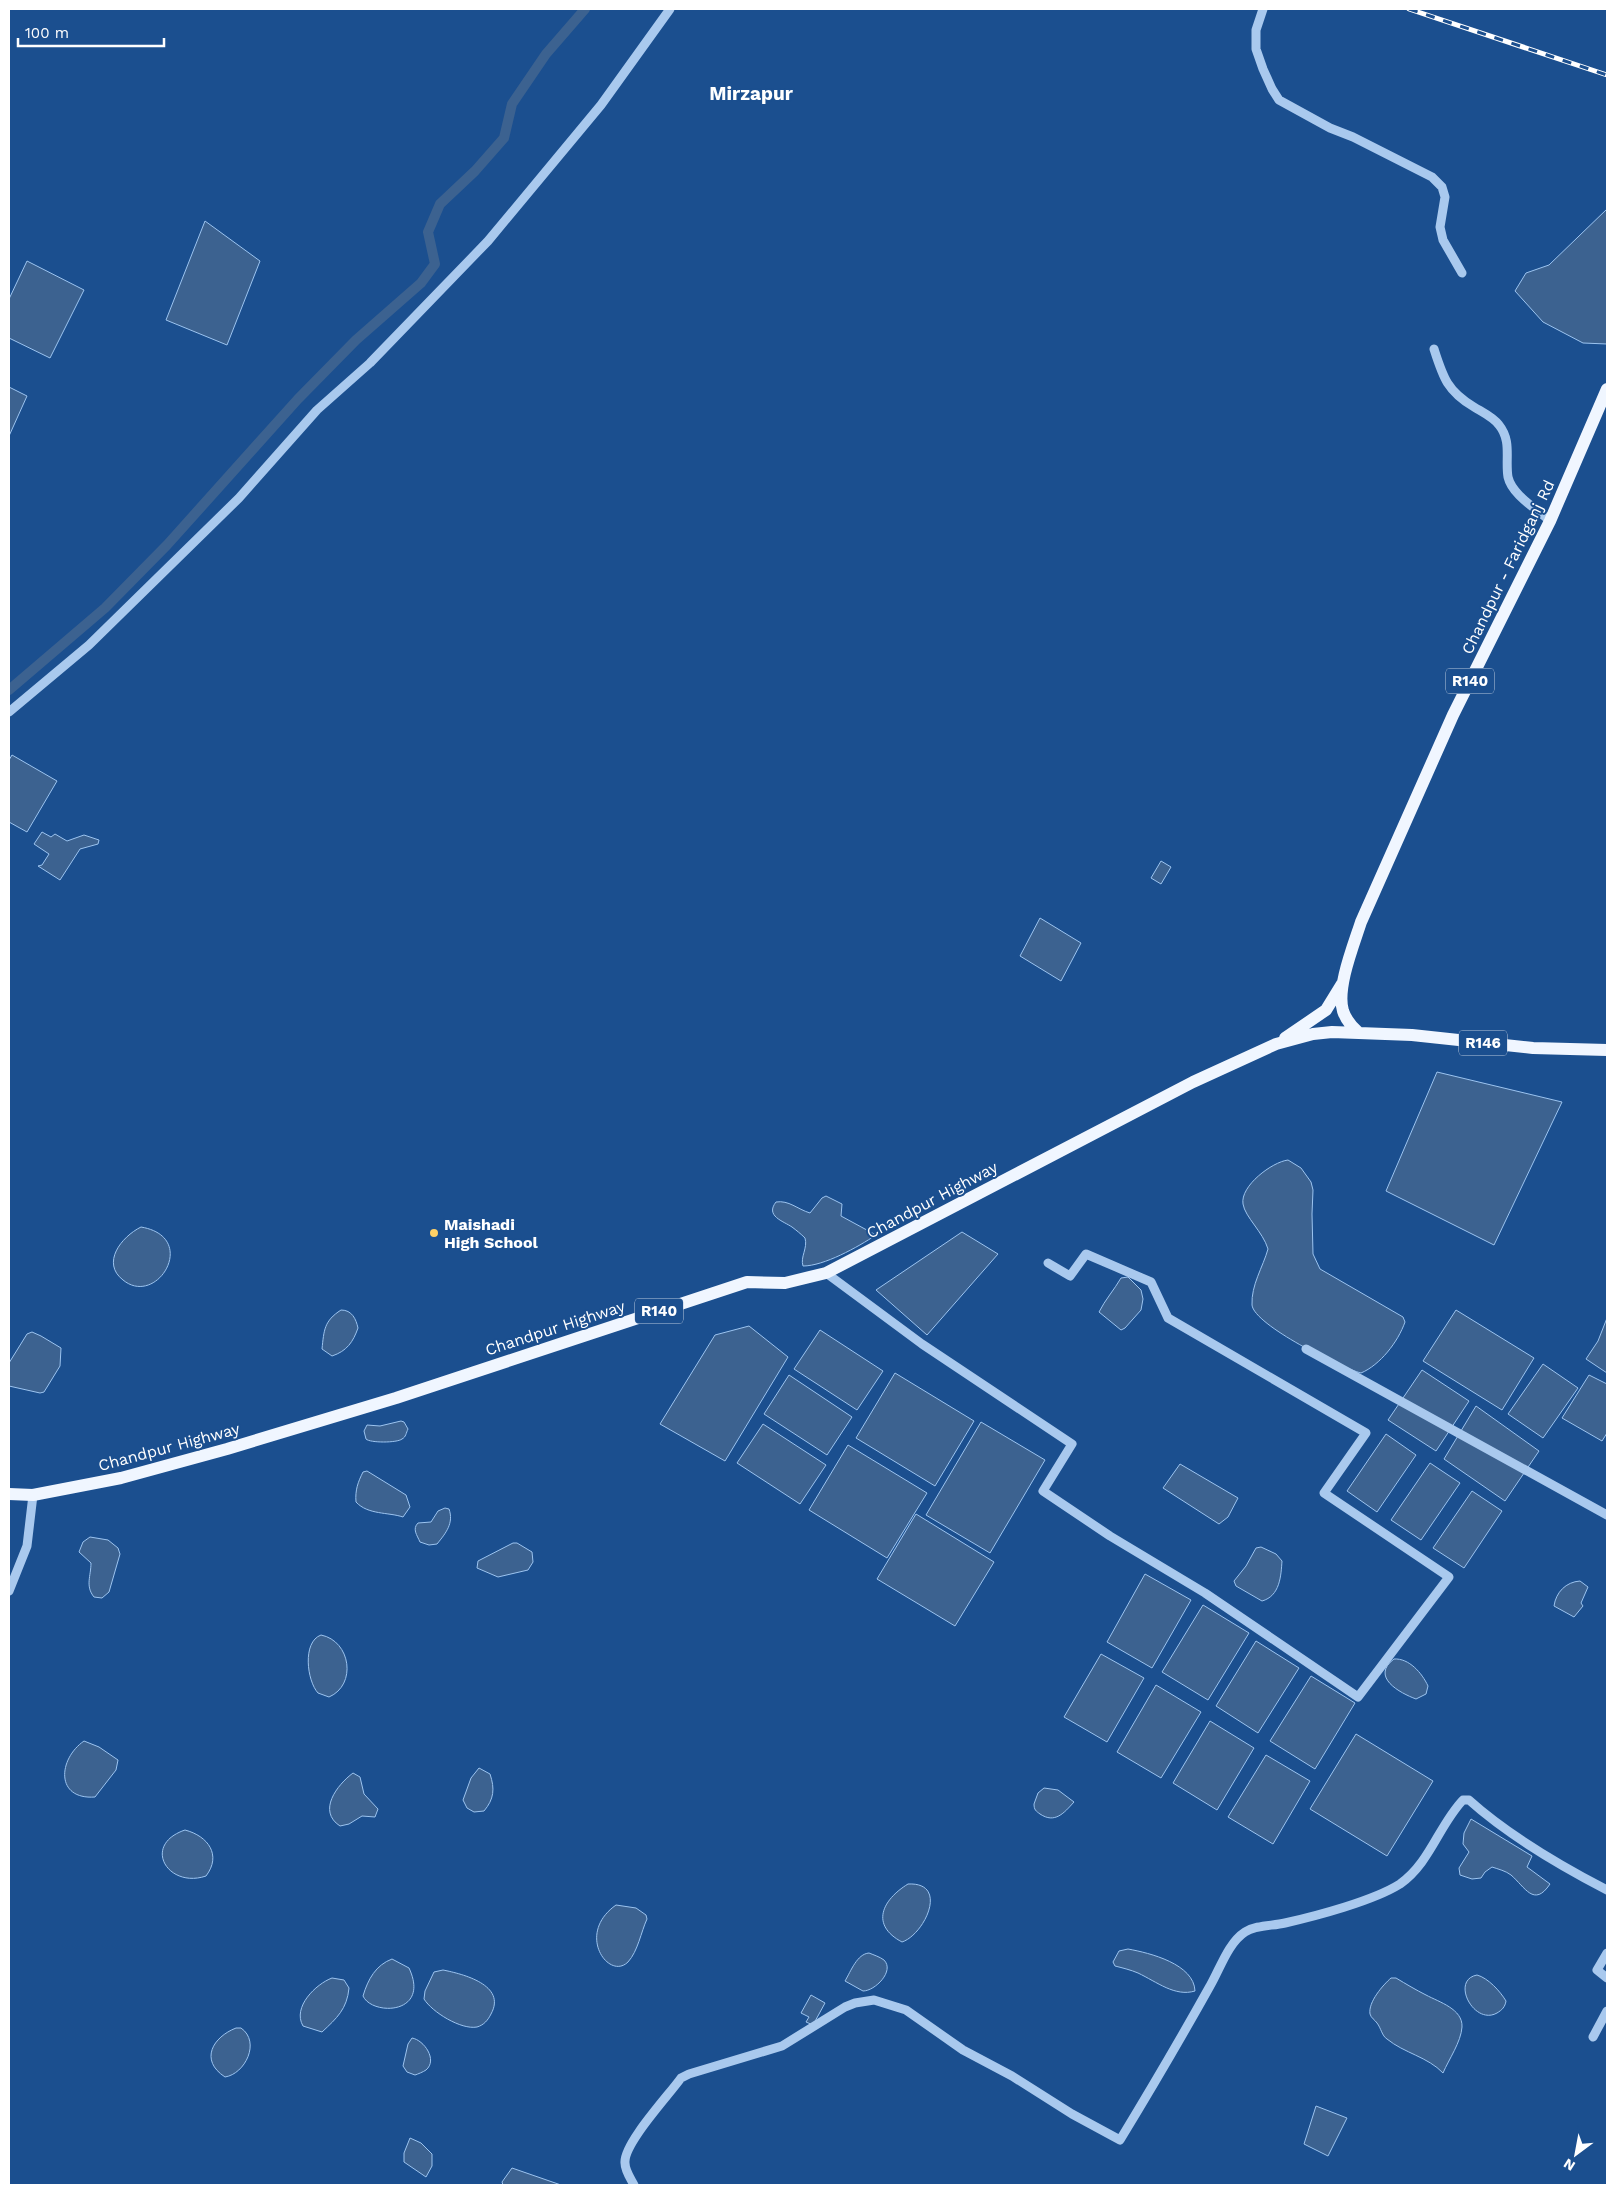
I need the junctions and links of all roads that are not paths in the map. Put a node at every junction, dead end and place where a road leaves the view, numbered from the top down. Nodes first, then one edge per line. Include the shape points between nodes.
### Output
1 (670, 9) edge
2 (1263, 9) edge
3 (1462, 273) dead end
4 (1434, 349) dead end
5 (1607, 389) edge
6 (1550, 521) junction
7 (9, 712) edge
8 (1345, 979) junction
9 (1359, 1033) junction
10 (1276, 1044) junction
11 (1607, 1050) edge
12 (1048, 1263) dead end
13 (826, 1273) junction
14 (1306, 1348) dead end
15 (9, 1494) edge
16 (33, 1495) junction
17 (1607, 1515) edge
18 (9, 1591) edge
19 (1607, 1890) edge
20 (1607, 1953) edge
21 (1607, 1978) edge
22 (1607, 2011) edge
23 (1593, 2037) dead end
24 (634, 2185) edge

1 - 7 street via 601,105 488,241 370,363 316,410 239,498 104,631
2 - 3 street via 1256,30 1256,48 1279,100 1432,177 1442,187 1445,197 1440,227 1442,240
4 - 6 street via 1444,380 1453,392 1498,423 1505,434 1508,476 1512,485
5 - 6 main road, Chandpur - Faridganj Rd / R140
6 - 8 main road, Chandpur - Faridganj Rd / R140 via 1453,715 1382,873 1361,922
8 - 9 main road, R140 via 1341,998 1343,1011
8 - 10 main road, R140 via 1326,1010
9 - 10 main road, R140 via 1313,1034
9 - 11 main road, R146 via 1412,1035 1533,1048
10 - 13 main road, Chandpur Highway / R140 via 1193,1082
12 - 13 street via 1070,1276 1086,1254 1151,1282 1168,1318 1366,1433 1324,1493 1449,1576 1358,1697 1205,1592 1110,1536 1043,1491 1072,1444 922,1344
13 - 16 main road, Chandpur Highway / R140 via 785,1283 747,1282 396,1398 227,1449 121,1478
14 - 17 street
15 - 16 main road, Chandpur Highway / R140
16 - 18 street via 27,1546
19 - 24 street via 1520,1839 1464,1800 1452,1813 1419,1866 1400,1884 1306,1918 1254,1928 1244,1933 1227,1954 1120,2140 963,2050 906,2010 874,2000 855,2003 782,2046 681,2078 645,2122 624,2161
20 - 21 street via 1597,1970
22 - 23 street

